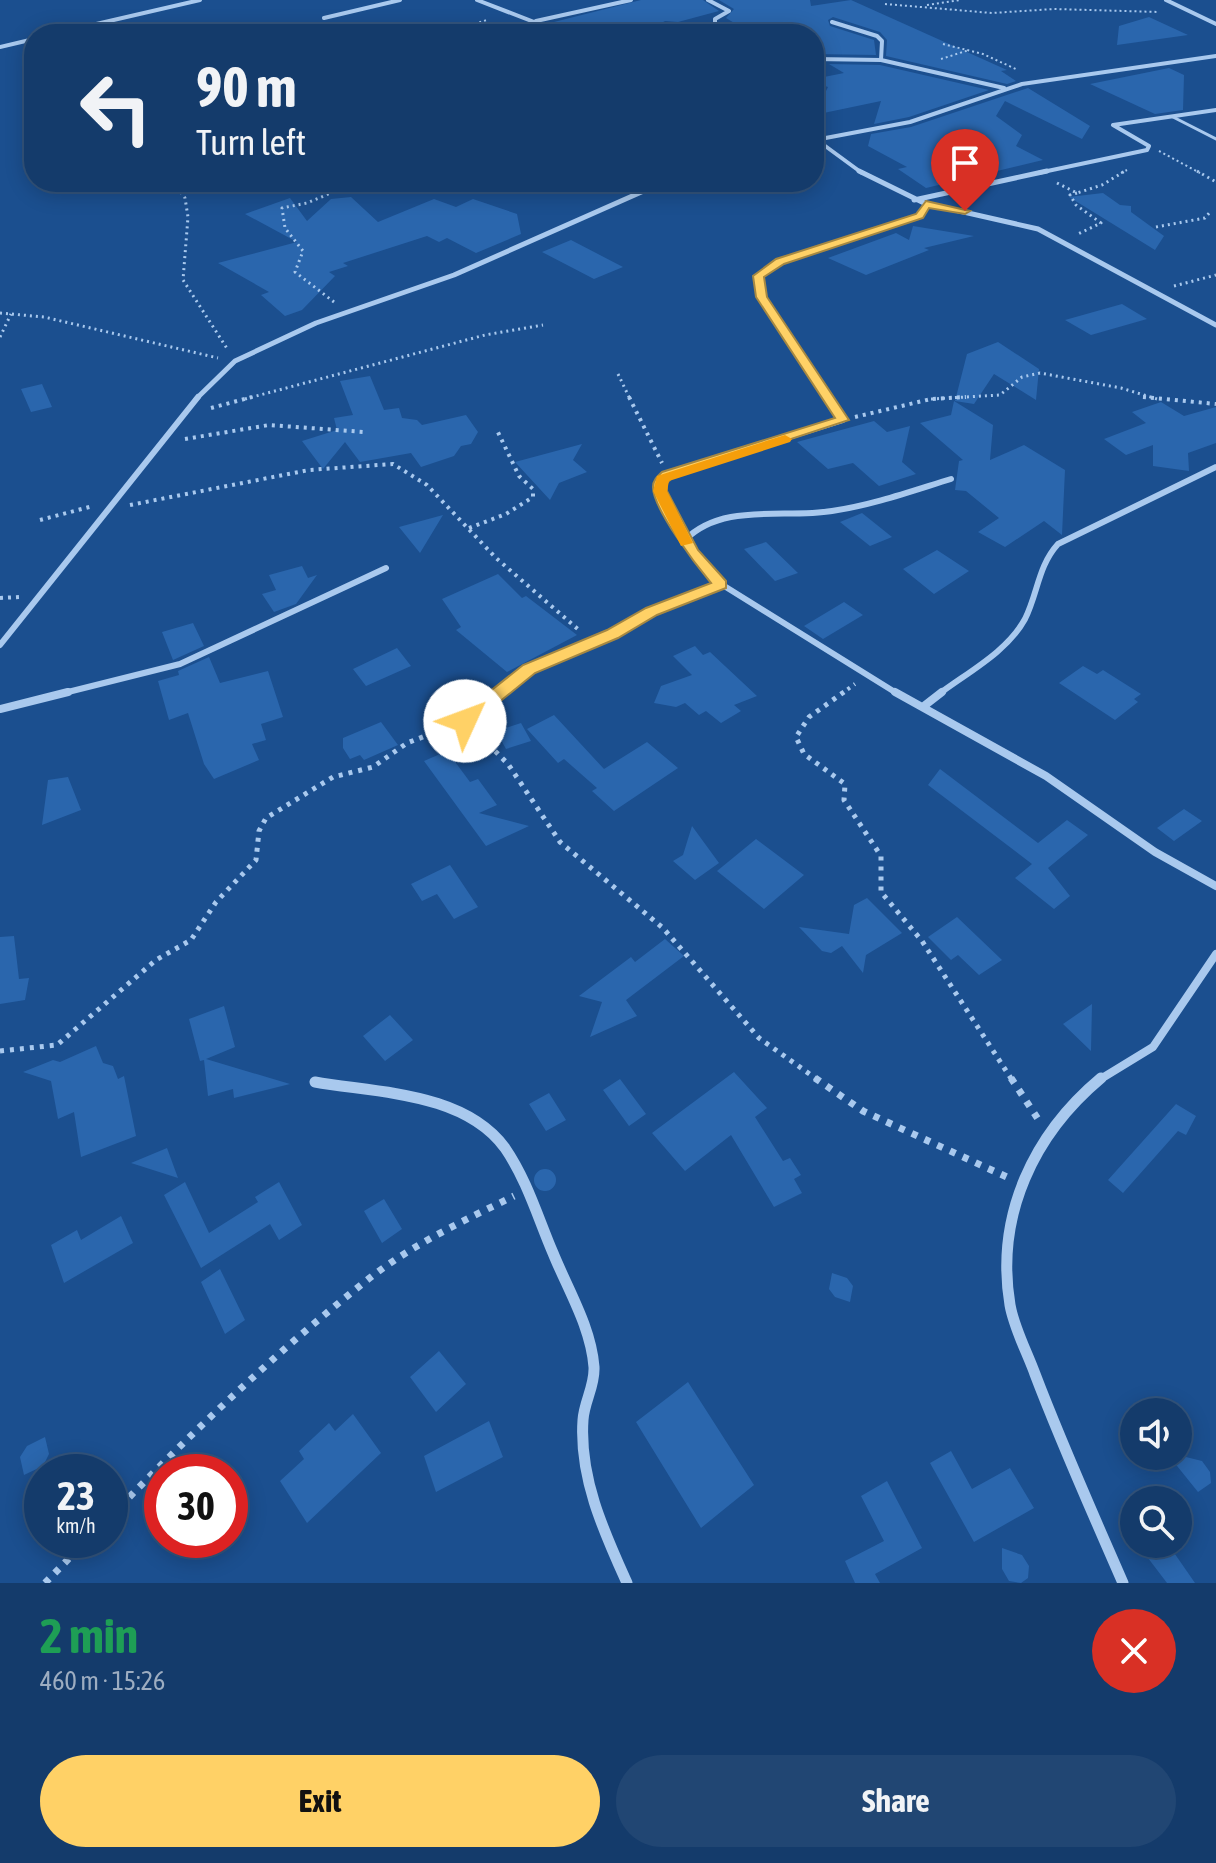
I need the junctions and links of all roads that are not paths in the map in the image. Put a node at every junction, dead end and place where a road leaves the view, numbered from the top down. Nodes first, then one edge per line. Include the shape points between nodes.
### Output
1 (200, 0) edge
2 (400, 0) edge
3 (477, 0) edge
4 (631, 0) edge
5 (708, 0) edge
6 (1166, 0) edge
7 (324, 18) dead end
8 (536, 21) junction
9 (832, 22) dead end
10 (96, 24) edge
11 (543, 24) edge
12 (717, 24) edge
13 (1216, 24) edge
14 (24, 41) edge
15 (0, 47) edge
16 (1216, 56) edge
17 (824, 59) edge
18 (881, 60) junction
19 (1005, 88) junction
20 (1216, 110) edge
21 (1173, 117) junction
22 (824, 138) edge
23 (1216, 139) edge
24 (824, 145) edge
25 (641, 192) edge
26 (914, 200) junction
27 (926, 204) junction
28 (1216, 325) edge
29 (1216, 467) edge
30 (951, 479) dead end
31 (685, 540) junction
32 (386, 568) dead end
33 (721, 584) junction
34 (0, 645) edge
35 (924, 706) junction
36 (0, 709) edge
37 (465, 721) road end
38 (1216, 886) edge
39 (1216, 954) edge
40 (315, 1082) dead end
41 (627, 1583) edge
42 (1123, 1583) edge

1 - 10 street
2 - 7 street
3 - 8 street
4 - 8 street
5 - 12 street via 729,11 715,19
6 - 13 street
8 - 11 street
9 - 18 street via 877,36 882,41
14 - 15 street
16 - 19 street
17 - 18 street
18 - 19 street
19 - 22 street via 910,122
20 - 21 street
21 - 23 lane
21 - 26 street via 1113,125 1148,145 1147,150
24 - 26 street
25 - 34 street via 454,275 286,335 235,361 160,440
26 - 27 street
27 - 28 street via 1009,219 1062,240
27 - 31 street via 920,216 780,261 758,276 761,297 843,420 667,475 658,486
29 - 35 street via 1058,544 1042,562 1021,626
30 - 31 street via 827,512 747,514 699,528
31 - 33 street
32 - 36 street via 180,664
33 - 35 street via 866,676
33 - 37 street via 529,669
35 - 38 street via 1046,776 1155,852
39 - 42 street via 1153,1047 1095,1083 1047,1133 1020,1183 1007,1267 1010,1307
40 - 41 street via 436,1103 477,1120 495,1136 526,1190 591,1350 594,1382 583,1418 589,1486

